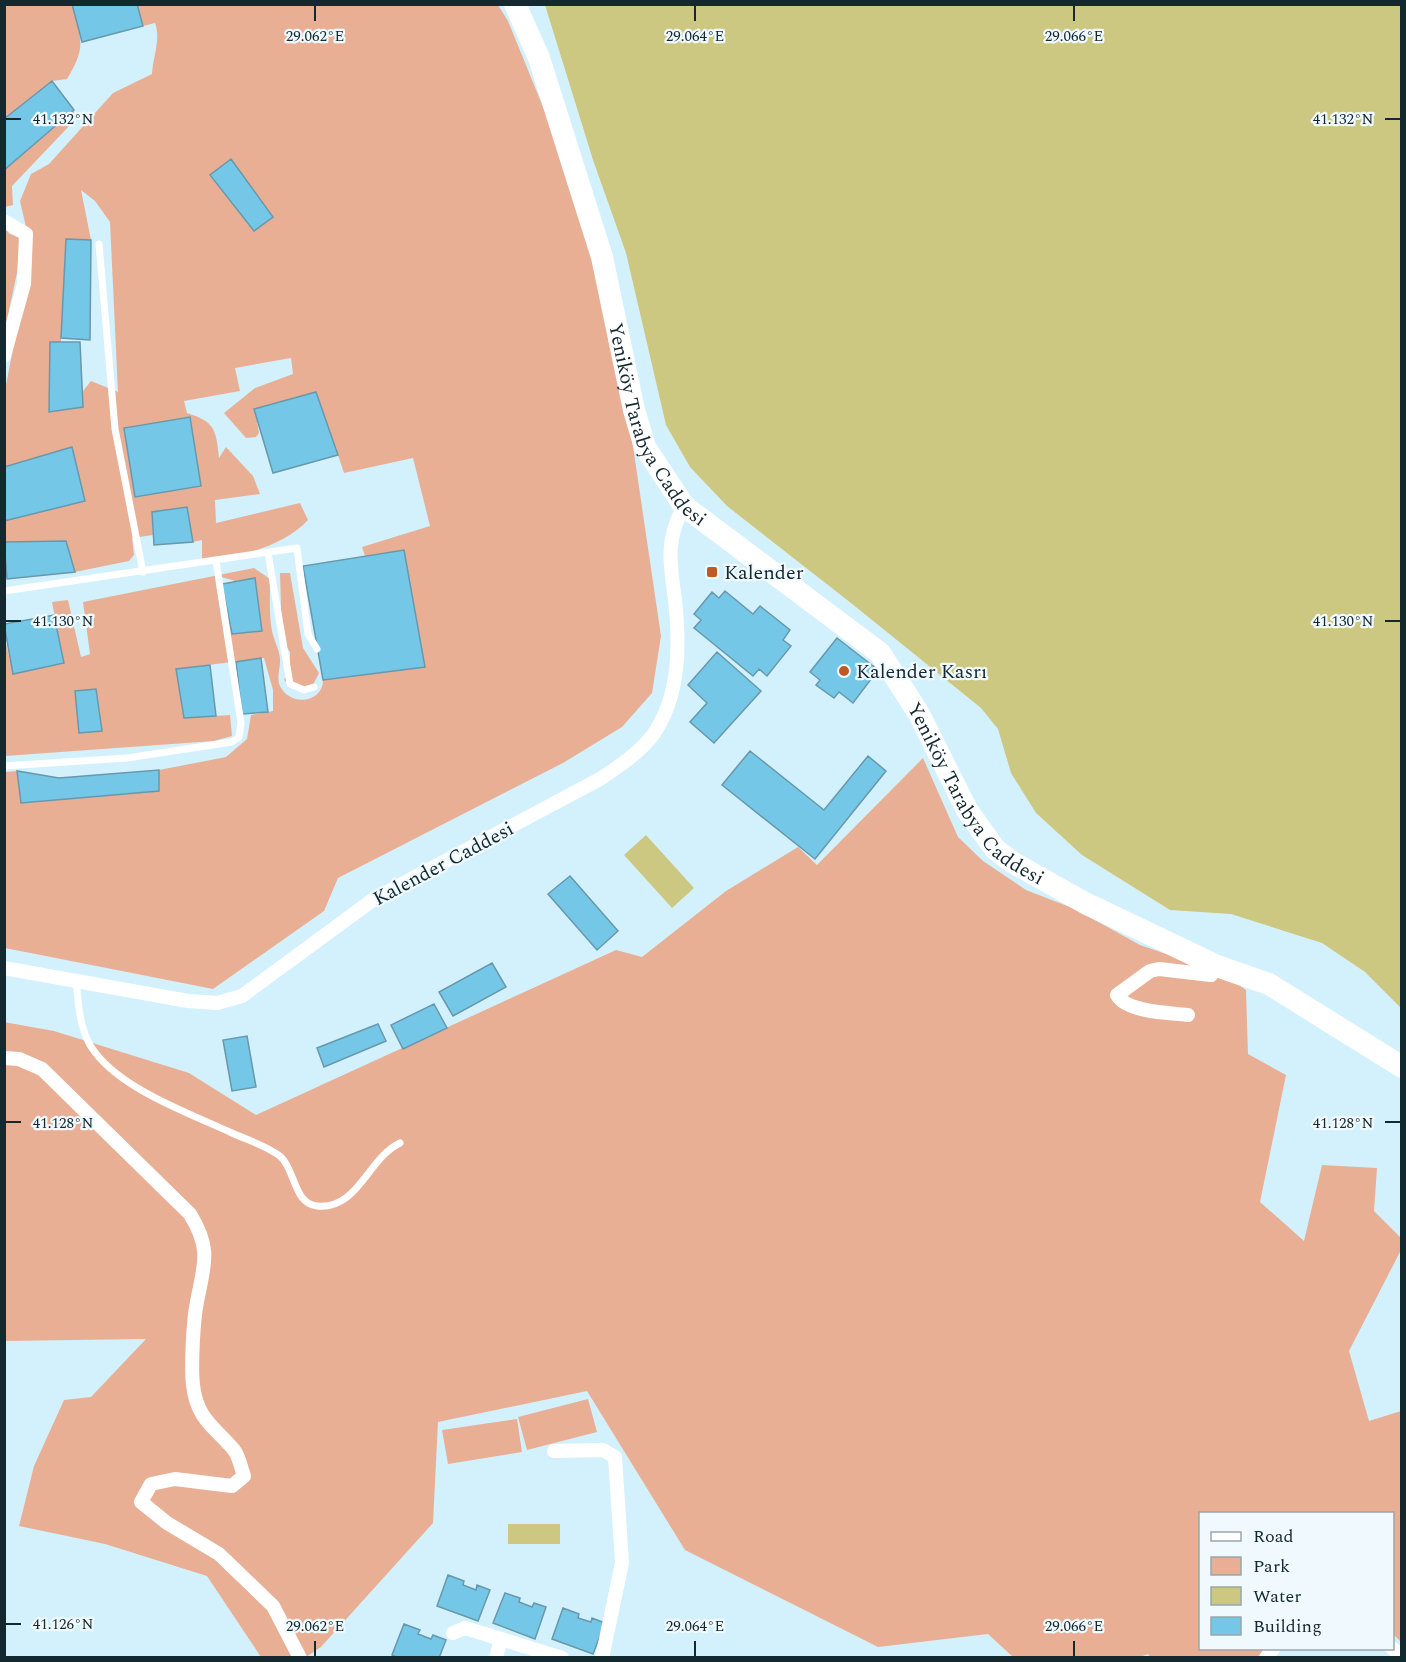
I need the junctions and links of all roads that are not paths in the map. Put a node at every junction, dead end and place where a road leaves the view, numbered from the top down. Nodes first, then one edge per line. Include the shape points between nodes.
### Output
1 (515, 4) edge
2 (4, 220) edge
3 (99, 244) dead end
4 (4, 357) edge
5 (684, 506) junction
6 (268, 553) junction
7 (216, 561) junction
8 (143, 572) junction
9 (4, 591) edge
10 (317, 649) dead end
11 (314, 687) dead end
12 (4, 766) edge
13 (1217, 966) junction
14 (4, 968) edge
15 (76, 979) junction
16 (1188, 1016) dead end
17 (4, 1058) edge
18 (1401, 1067) edge
19 (400, 1143) dead end
20 (554, 1451) dead end
21 (453, 1633) dead end
22 (501, 1639) junction
23 (300, 1658) edge
24 (496, 1658) edge
25 (562, 1658) edge
26 (602, 1658) edge

1 - 5 main road, Yeniköy Tarabya Caddesi via 539,58 602,257 645,447
2 - 4 street via 26,234 24,284
3 - 8 lane via 115,429
5 - 13 main road, Yeniköy Tarabya Caddesi via 880,653 919,714 967,810 995,849 1085,903
5 - 15 street, Kalender Caddesi via 670,538 678,629 673,686 653,735 618,767 374,899 242,996 217,1003 188,1001
6 - 7 lane
6 - 10 lane via 297,548 308,634
6 - 11 lane via 290,684 304,690
7 - 8 lane
7 - 12 lane via 241,723 239,736 232,742 127,758
8 - 9 lane
13 - 16 street via 1211,975 1150,971 1117,995 1123,1004
13 - 18 main road, Yeniköy Tarabya Caddesi via 1269,984
14 - 15 street, Kalender Caddesi
15 - 19 lane via 84,1030 100,1057 144,1091 280,1156 306,1202 315,1206 343,1200 384,1153
17 - 23 street via 30,1062 54,1079 190,1214 199,1228 206,1264 196,1304 193,1385 200,1411 236,1452 244,1476 232,1486 175,1479 151,1484 141,1502 167,1523 219,1554 265,1598
20 - 26 street via 603,1450 615,1457 622,1563
21 - 22 street via 465,1628
22 - 24 street
22 - 25 street

